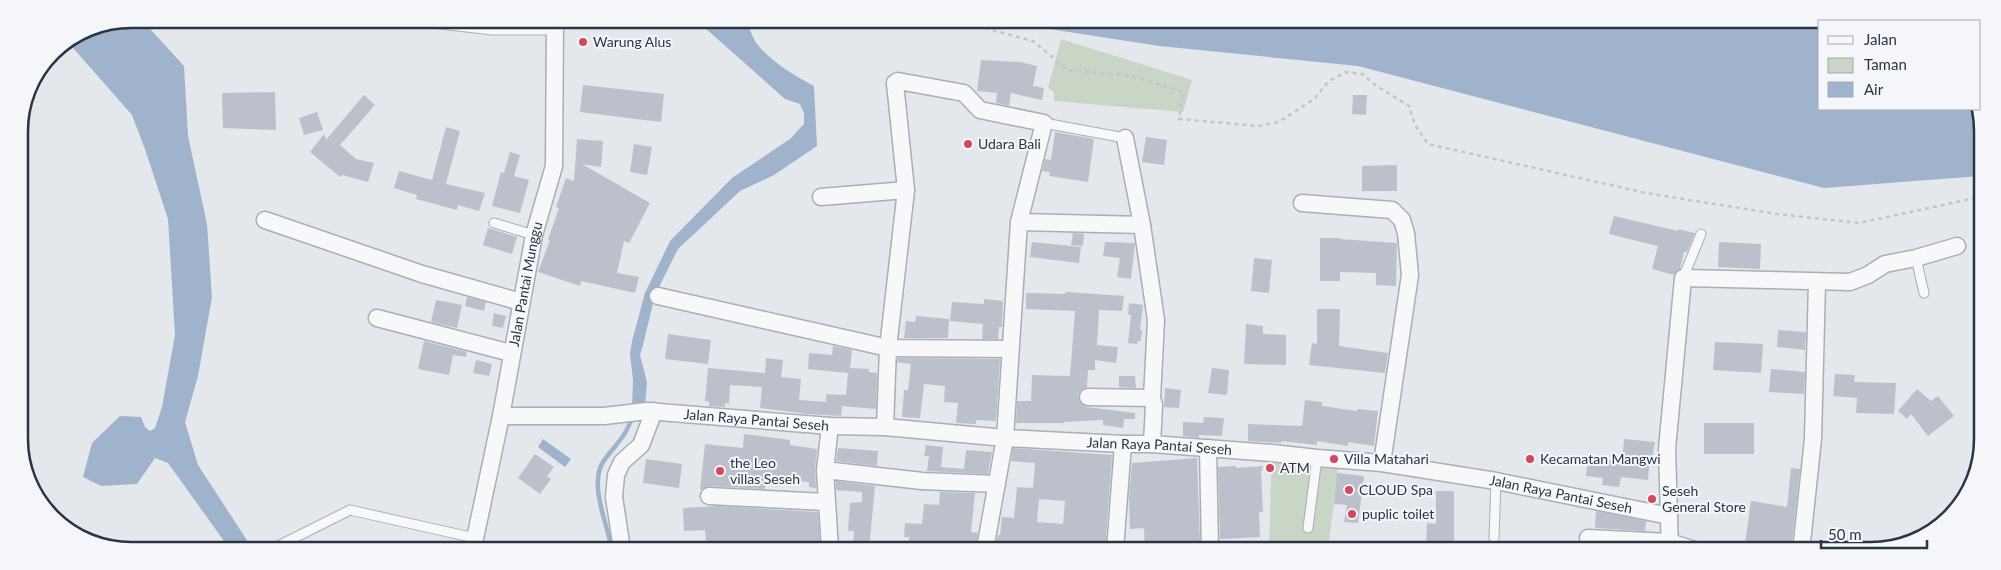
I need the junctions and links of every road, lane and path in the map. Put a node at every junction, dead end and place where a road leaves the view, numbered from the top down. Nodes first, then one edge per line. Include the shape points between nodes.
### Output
1 (475, 28) edge
2 (517, 28) edge
3 (555, 28) edge
4 (984, 28) edge
5 (1044, 123) junction
6 (1125, 138) joint
7 (906, 190) junction
8 (821, 197) dead end
9 (1974, 198) edge
10 (1302, 203) dead end
11 (266, 220) dead end
12 (1020, 222) junction
13 (494, 223) dead end
14 (1142, 225) junction
15 (1701, 234) dead end
16 (534, 235) junction
17 (1957, 246) dead end
18 (1916, 258) junction
19 (1682, 278) junction
20 (1817, 282) junction
21 (1924, 293) dead end
22 (658, 296) dead end
23 (521, 302) junction
24 (377, 318) dead end
25 (888, 348) junction
26 (1010, 349) junction
27 (511, 353) junction
28 (1088, 397) dead end
29 (1152, 398) junction
30 (650, 411) junction
31 (501, 416) junction
32 (830, 426) junction
33 (885, 427) junction
34 (1005, 438) junction
35 (1123, 444) junction
36 (1148, 444) junction
37 (1208, 448) junction
38 (1317, 458) junction
39 (1382, 463) junction
40 (825, 470) junction
41 (1496, 481) junction
42 (997, 484) junction
43 (709, 496) dead end
44 (826, 502) junction
45 (1669, 516) junction
46 (1308, 528) dead end
47 (1494, 538) dead end
48 (1588, 538) dead end
49 (286, 542) edge
50 (470, 542) edge
51 (474, 542) edge
52 (621, 542) edge
53 (829, 542) edge
54 (986, 542) edge
55 (1116, 542) edge
56 (1210, 542) edge
57 (1629, 542) edge
58 (1670, 542) edge
59 (1802, 542) edge

1 - 2 lane
3 - 16 street, Jalan Pantai Munggu via 554,166
4 - 9 path via 1033,41 1068,70 1132,76 1183,92 1180,119 1258,126 1279,122 1314,99 1329,80 1346,72 1363,74 1409,106 1415,124 1428,144 1646,193 1777,214 1859,223
5 - 6 lane
5 - 7 street via 980,110 964,93 896,81
5 - 12 street
6 - 14 street
7 - 8 street
7 - 25 street
10 - 39 street via 1392,210 1402,220 1410,275
11 - 23 street via 422,274
12 - 14 street
12 - 26 street
13 - 16 lane
14 - 29 street via 1156,320
15 - 19 lane
16 - 23 street, Jalan Pantai Munggu
17 - 18 street
18 - 20 street via 1885,264 1850,282
18 - 21 lane
19 - 20 street
19 - 45 street via 1667,449
20 - 59 street via 1813,439
22 - 25 street
23 - 27 street, Jalan Pantai Munggu
24 - 27 street
25 - 26 street
25 - 33 street
26 - 34 street
27 - 31 street, Jalan Pantai Munggu
28 - 29 street
29 - 36 street via 1154,405
30 - 31 street, Jalan Raya Pantai Seseh via 604,416
30 - 32 street, Jalan Raya Pantai Seseh
30 - 52 street via 641,445 622,462 616,475 614,497
31 - 51 street, Jalan Pantai Munggu
32 - 33 street, Jalan Raya Pantai Seseh
32 - 40 street
33 - 34 street, Jalan Raya Pantai Seseh
34 - 35 street, Jalan Raya Pantai Seseh
34 - 42 street
35 - 36 street, Jalan Raya Pantai Seseh
35 - 55 street
36 - 37 street, Jalan Raya Pantai Seseh
37 - 38 street, Jalan Raya Pantai Seseh
37 - 56 street
38 - 39 street, Jalan Raya Pantai Seseh
38 - 46 lane
39 - 41 street, Jalan Raya Pantai Seseh
40 - 42 street via 922,481
40 - 44 street
41 - 45 street, Jalan Raya Pantai Seseh
41 - 47 lane
42 - 54 street
43 - 44 street
44 - 53 street
45 - 58 street
48 - 57 street
49 - 50 lane via 350,510

